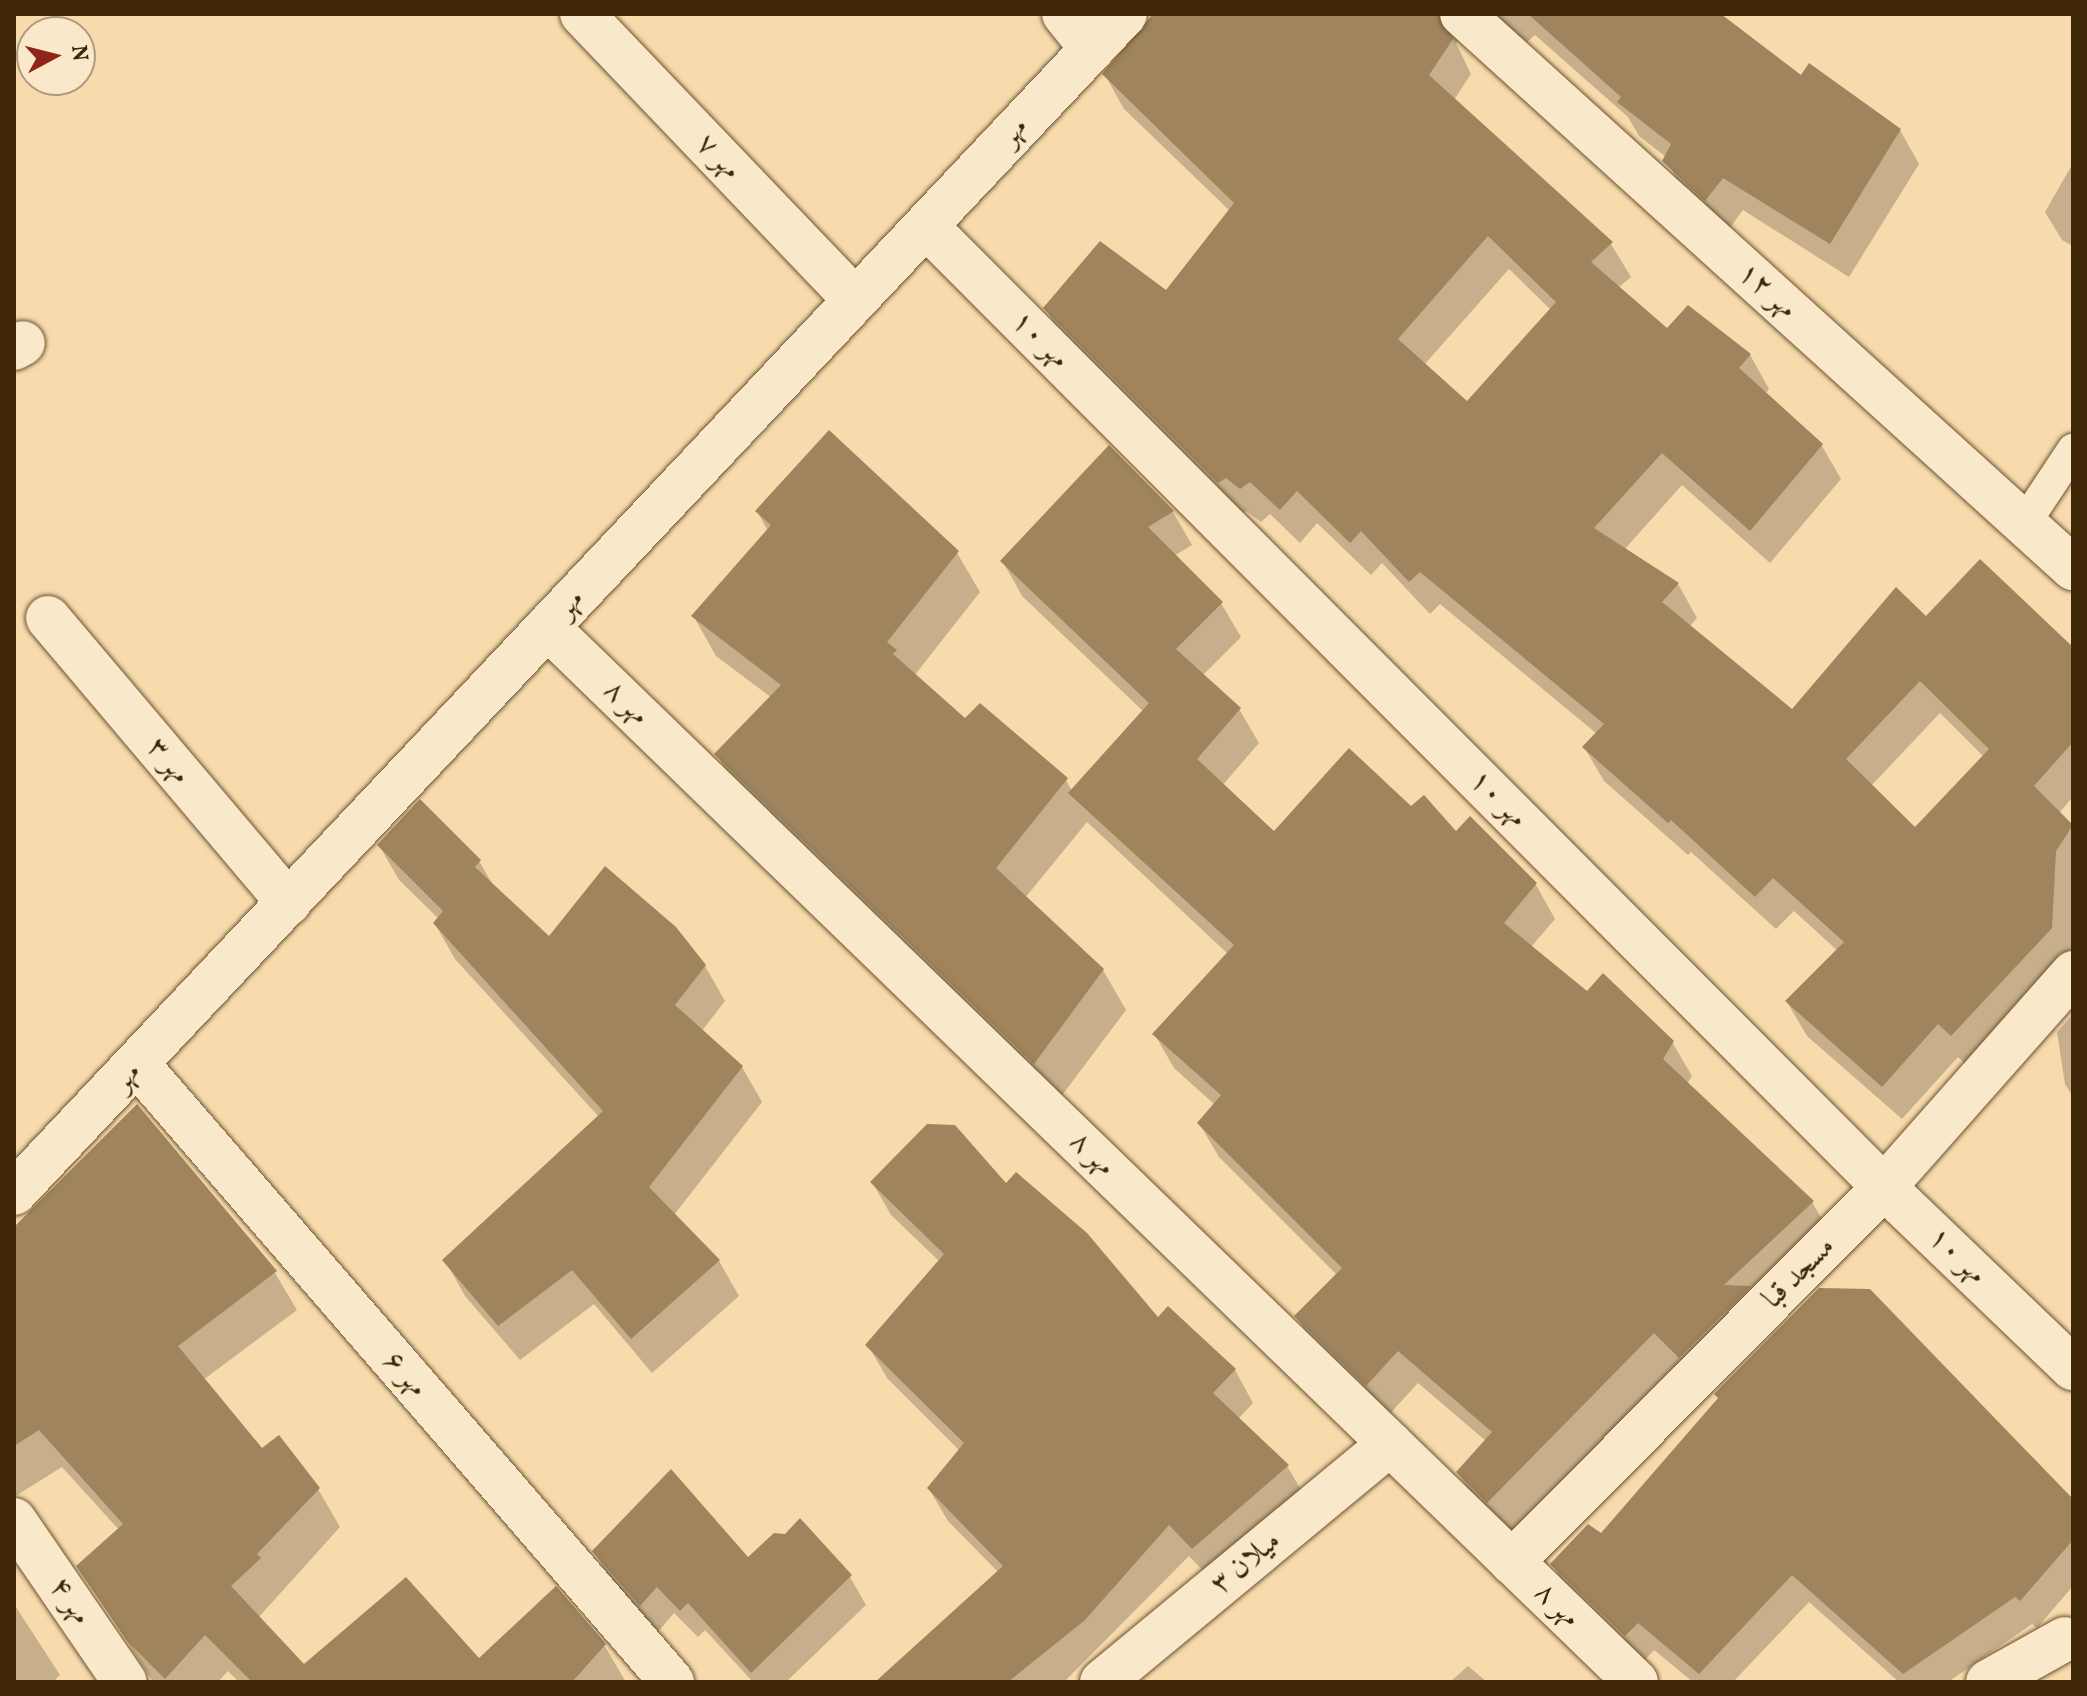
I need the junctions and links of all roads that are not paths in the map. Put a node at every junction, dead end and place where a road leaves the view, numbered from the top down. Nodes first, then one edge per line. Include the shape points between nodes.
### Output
1 (582, 14) edge
2 (1064, 14) edge
3 (1125, 14) edge
4 (1462, 14) edge
5 (1092, 49) junction
6 (926, 226) junction
7 (855, 300) junction
8 (2073, 450) edge
9 (2024, 524) junction
10 (2073, 568) edge
11 (48, 618) dead end
12 (547, 627) junction
13 (289, 903) junction
14 (2073, 973) edge
15 (138, 1065) junction
16 (1884, 1187) junction
17 (14, 1193) edge
18 (2073, 1368) edge
19 (1390, 1444) junction
20 (14, 1520) edge
21 (1512, 1562) junction
22 (2065, 1639) dead end
23 (125, 1682) edge
24 (672, 1682) edge
25 (1102, 1682) edge
26 (1636, 1682) edge
27 (1988, 1682) edge

1 - 7 street, مهر ۷
2 - 5 street
3 - 5 street, مهر
4 - 9 street, مهر ۱۲
5 - 6 street, مهر
6 - 7 street, مهر
6 - 16 street, مهر ۱۰
7 - 12 street, مهر
8 - 9 lane
9 - 10 street, مهر ۱۲
11 - 13 street, مهر ۳
12 - 13 street, مهر
12 - 19 street, مهر ۸
13 - 15 street, مهر
14 - 16 street, مسجد قبا
15 - 17 street, مهر
15 - 24 street, مهر ۶
16 - 18 street, مهر ۱۰
16 - 21 street, مسجد قبا
19 - 21 street, مهر ۸
19 - 25 street, میلان ۳
20 - 23 street, مهر ۴
21 - 26 street, مهر ۸
22 - 27 street

